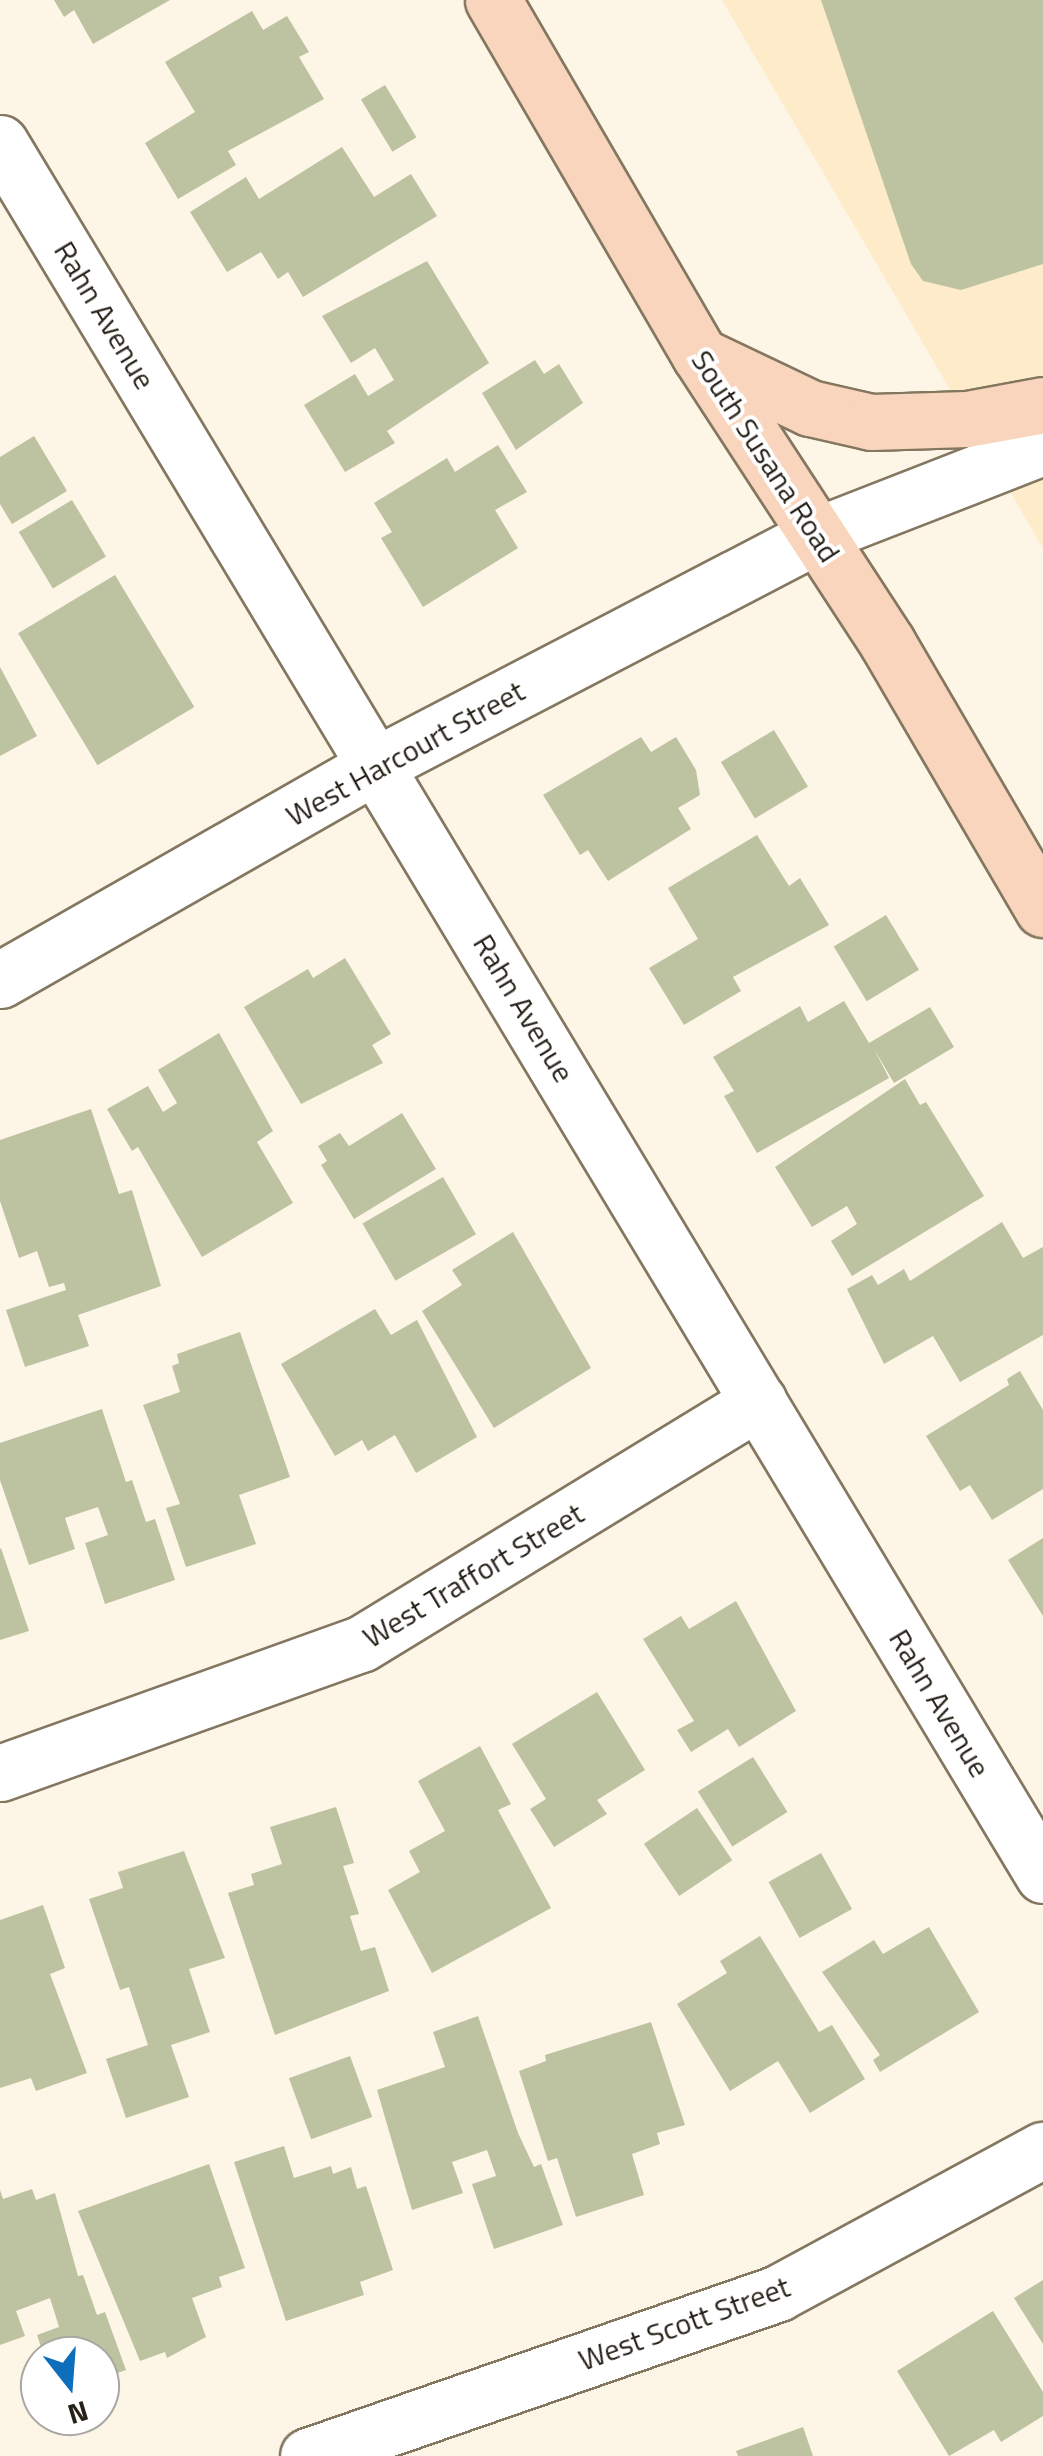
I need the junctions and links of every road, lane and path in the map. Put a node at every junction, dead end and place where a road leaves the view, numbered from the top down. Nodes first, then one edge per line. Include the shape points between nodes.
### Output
1 (493, 0) edge
2 (0, 143) edge
3 (699, 354) junction
4 (1043, 405) edge
5 (1043, 447) edge
6 (817, 535) junction
7 (378, 764) junction
8 (1043, 909) edge
9 (0, 980) edge
10 (758, 1401) junction
11 (0, 1773) edge
12 (1043, 1875) edge
13 (1043, 2150) edge
14 (308, 2456) edge

1 - 3 street, South Susana Road
2 - 7 street, Rahn Avenue
3 - 4 street via 810,408 871,422 967,419
3 - 6 street, South Susana Road
5 - 6 street, West Harcourt Street
6 - 7 street, West Harcourt Street
6 - 8 street, South Susana Road
7 - 9 street, West Harcourt Street
7 - 10 street, Rahn Avenue
10 - 11 street, West Traffort Street via 361,1644
10 - 12 street, Rahn Avenue
13 - 14 street, West Scott Street via 778,2292

